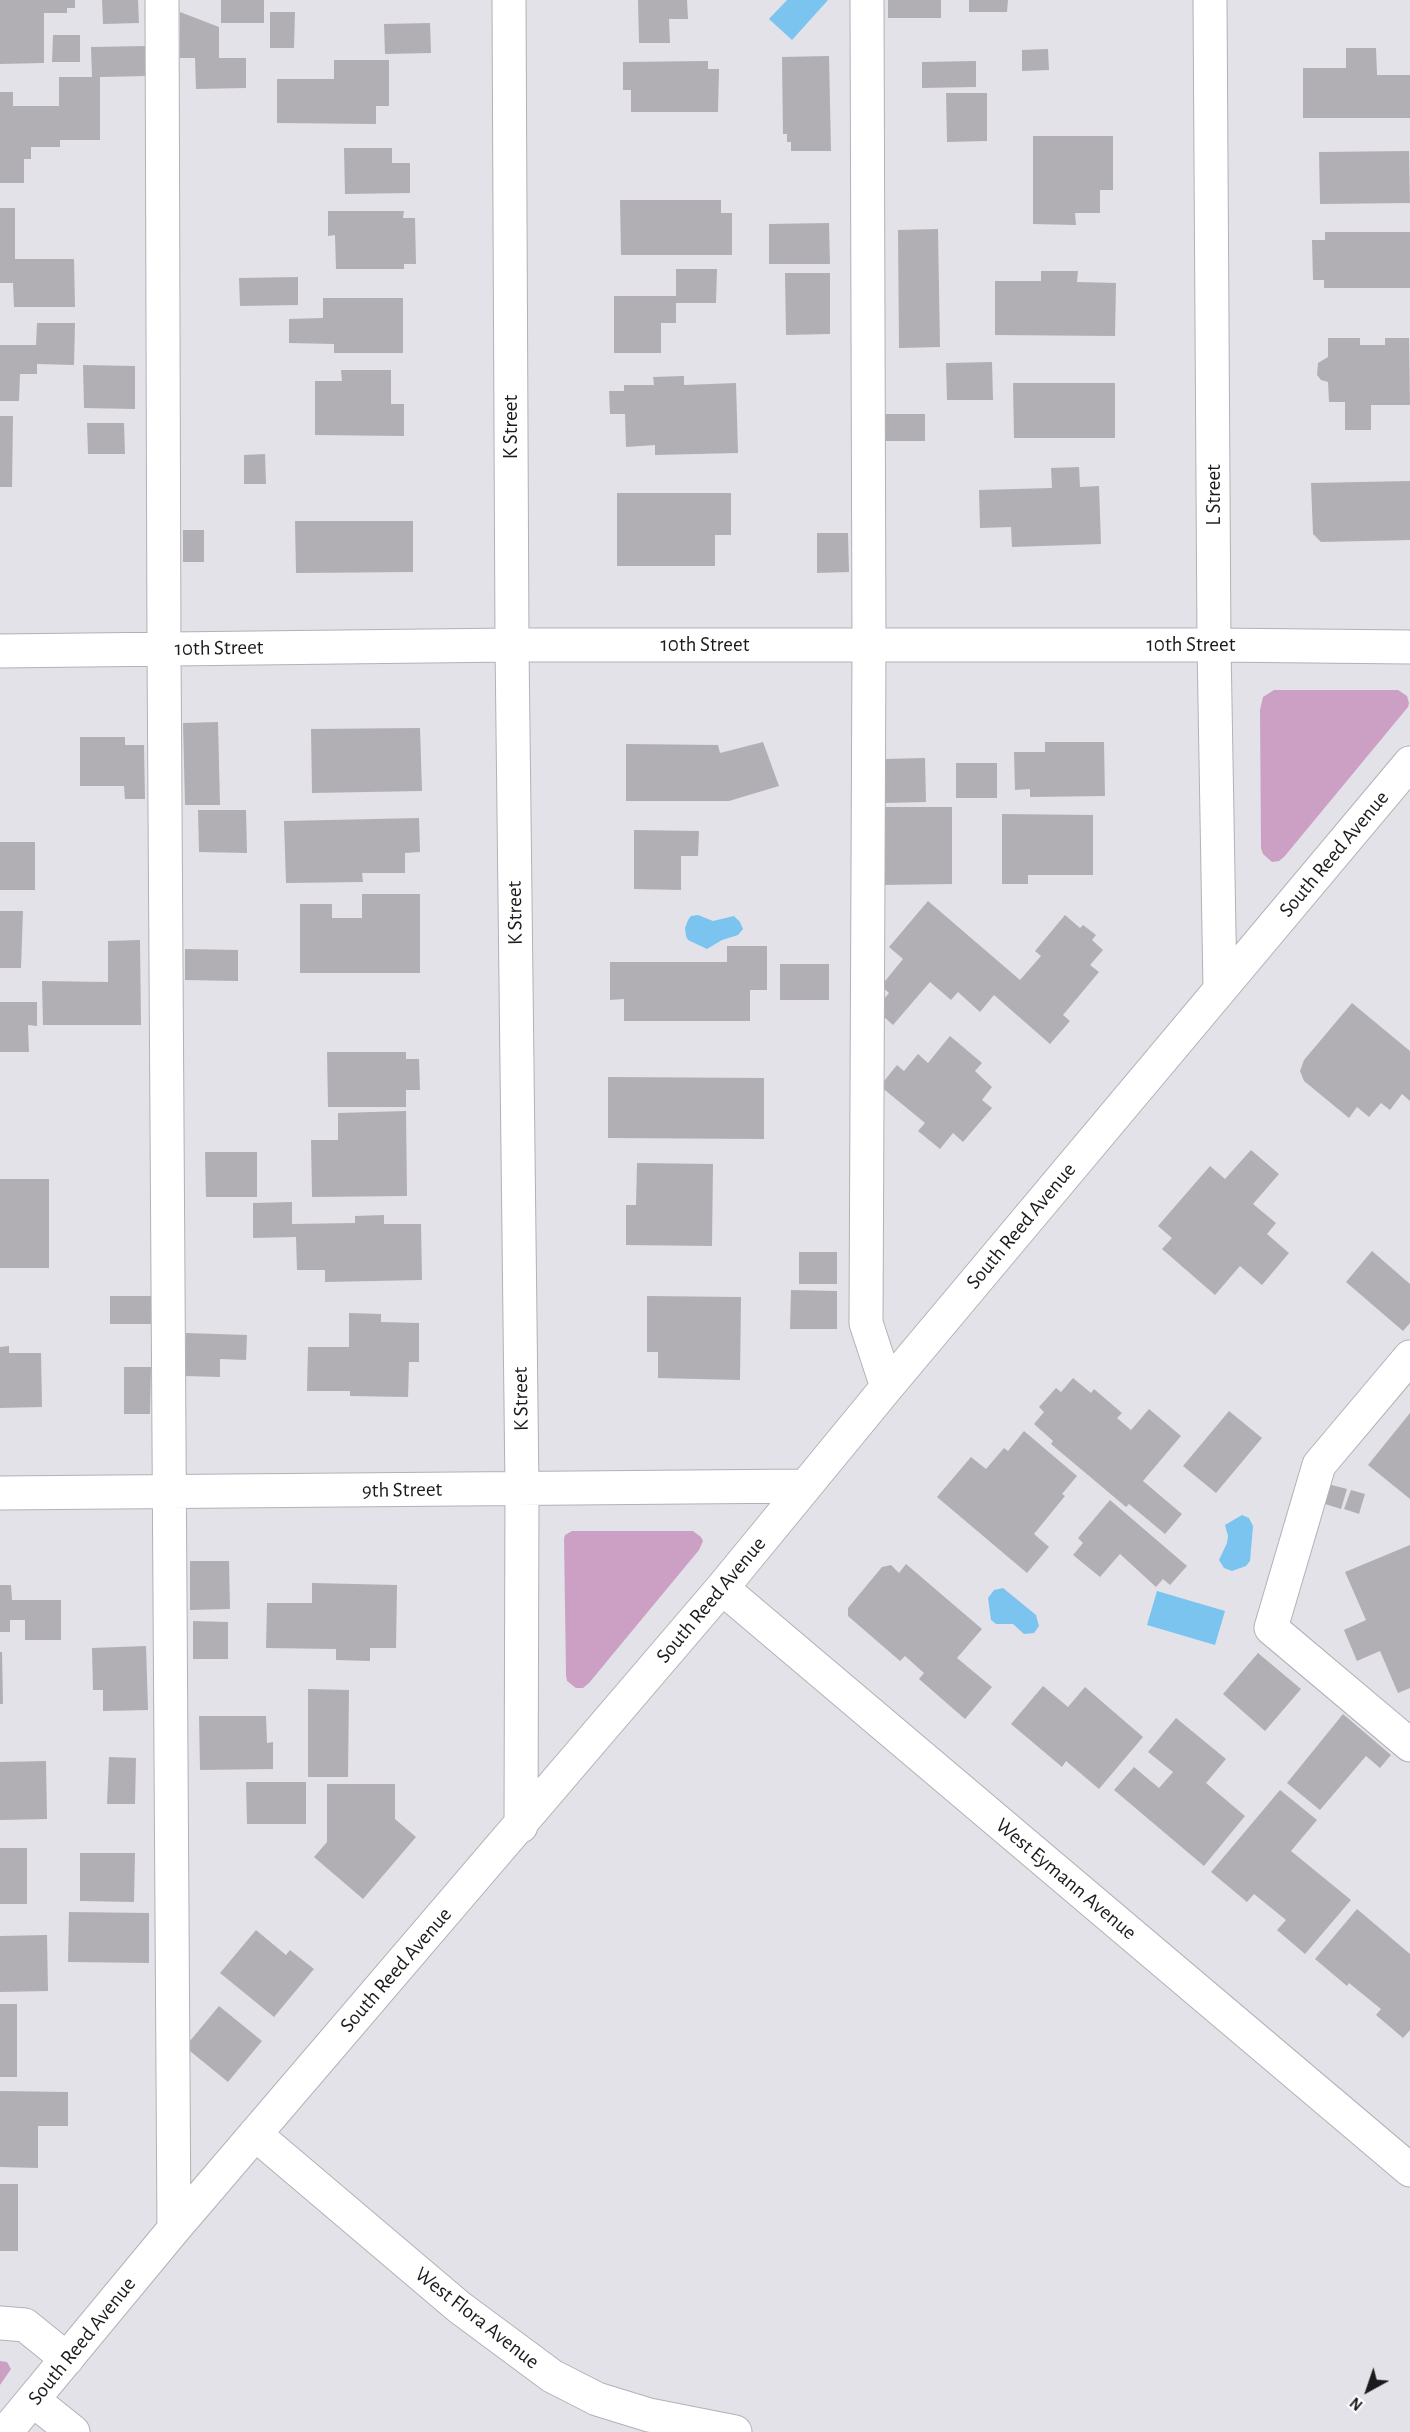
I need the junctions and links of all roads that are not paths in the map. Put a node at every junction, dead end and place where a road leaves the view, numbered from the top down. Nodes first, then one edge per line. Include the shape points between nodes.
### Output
1 (162, 0) edge
2 (509, 0) edge
3 (867, 0) edge
4 (1210, 0) edge
5 (512, 645) junction
6 (1214, 645) junction
7 (869, 646) junction
8 (1410, 647) edge
9 (164, 649) junction
10 (0, 651) edge
11 (1410, 763) edge
12 (1220, 989) junction
13 (1410, 1358) edge
14 (887, 1387) junction
15 (804, 1486) junction
16 (522, 1488) junction
17 (0, 1493) edge
18 (170, 1493) junction
19 (722, 1588) junction
20 (1410, 1745) edge
21 (521, 1826) junction
22 (255, 2134) junction
23 (1410, 2170) edge
24 (174, 2229) junction
25 (0, 2323) edge
26 (67, 2359) junction
27 (33, 2400) junction
28 (6, 2432) edge
29 (73, 2432) edge
30 (735, 2432) edge

1 - 9 street
2 - 5 street, K Street
3 - 7 street
4 - 6 street, L Street
5 - 7 street, 10th Street
5 - 9 street, 10th Street
5 - 16 street, K Street
6 - 7 street, 10th Street
6 - 8 street, 10th Street
6 - 12 street, L Street
7 - 14 street via 866,1323
9 - 10 street, 10th Street
9 - 18 street
11 - 12 street, South Reed Avenue
12 - 14 street, South Reed Avenue
13 - 20 street via 1319,1465 1271,1628
14 - 15 street, South Reed Avenue
15 - 16 street, 9th Street
15 - 19 street, South Reed Avenue
16 - 18 street, 9th Street
16 - 21 street, K Street
17 - 18 street, 9th Street
18 - 24 street
19 - 21 street, South Reed Avenue
19 - 23 street, West Eymann Avenue
21 - 22 street, South Reed Avenue
22 - 24 street, South Reed Avenue
22 - 30 street, West Flora Avenue via 459,2307 552,2376 597,2399 639,2412
24 - 26 street, South Reed Avenue
25 - 26 street via 25,2325
26 - 27 street, South Reed Avenue
27 - 28 street, South Reed Avenue
27 - 29 street

